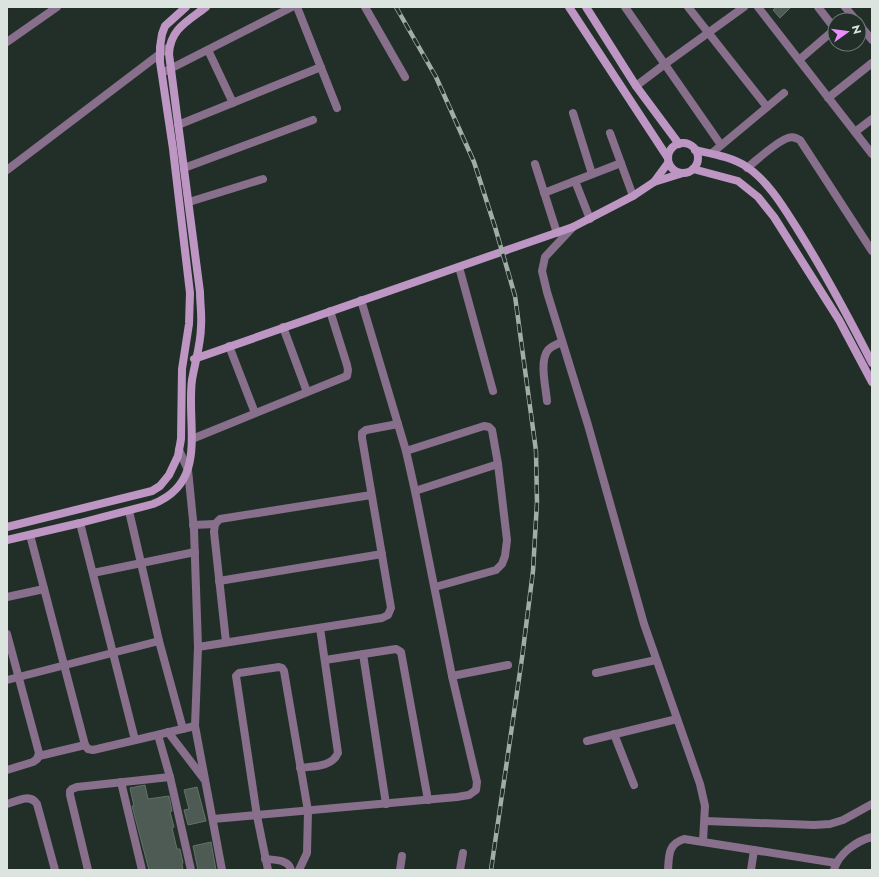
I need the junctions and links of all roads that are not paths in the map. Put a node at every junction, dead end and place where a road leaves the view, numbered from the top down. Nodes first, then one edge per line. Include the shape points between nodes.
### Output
1 (57, 7) edge
2 (206, 7) edge
3 (292, 7) edge
4 (297, 7) edge
5 (365, 7) edge
6 (569, 7) edge
7 (586, 7) edge
8 (625, 7) edge
9 (688, 7) edge
10 (744, 7) edge
11 (758, 7) edge
12 (818, 7) edge
13 (184, 8) edge
14 (707, 33) junction
15 (7, 42) edge
16 (169, 47) junction
17 (208, 50) junction
18 (160, 54) junction
19 (799, 60) junction
20 (872, 63) edge
21 (665, 64) junction
22 (321, 67) junction
23 (170, 68) junction
24 (162, 73) junction
25 (405, 77) dead end
26 (636, 86) junction
27 (784, 93) dead end
28 (828, 98) junction
29 (233, 103) junction
30 (767, 107) junction
31 (337, 108) dead end
32 (573, 113) dead end
33 (872, 119) edge
34 (313, 120) dead end
35 (178, 125) junction
36 (855, 132) junction
37 (610, 133) dead end
38 (679, 144) junction
39 (721, 145) junction
40 (695, 150) junction
41 (712, 153) junction
42 (872, 154) edge
43 (668, 160) junction
44 (621, 163) junction
45 (535, 164) dead end
46 (184, 168) junction
47 (747, 168) junction
48 (694, 169) junction
49 (7, 170) edge
50 (592, 174) junction
51 (683, 174) junction
52 (263, 179) dead end
53 (574, 181) junction
54 (654, 182) junction
55 (544, 192) junction
56 (633, 196) junction
57 (189, 202) junction
58 (590, 219) junction
59 (573, 227) junction
60 (557, 233) junction
61 (872, 251) edge
62 (459, 267) junction
63 (361, 300) junction
64 (330, 311) junction
65 (283, 327) junction
66 (562, 342) junction
67 (229, 346) junction
68 (197, 357) junction
69 (183, 363) junction
70 (872, 363) edge
71 (872, 382) edge
72 (493, 391) dead end
73 (307, 392) junction
74 (547, 401) dead end
75 (255, 413) junction
76 (398, 424) junction
77 (192, 439) junction
78 (179, 450) junction
79 (406, 451) junction
80 (498, 464) junction
81 (188, 470) junction
82 (416, 491) junction
83 (371, 495) junction
84 (129, 511) junction
85 (80, 523) junction
86 (215, 524) junction
87 (193, 525) junction
88 (7, 528) edge
89 (30, 535) junction
90 (7, 540) edge
91 (195, 552) junction
92 (382, 554) junction
93 (142, 563) junction
94 (93, 573) junction
95 (219, 581) junction
96 (435, 587) junction
97 (44, 589) junction
98 (7, 597) edge
99 (320, 628) junction
100 (7, 634) edge
101 (160, 641) junction
102 (226, 642) junction
103 (198, 647) junction
104 (113, 653) junction
105 (363, 654) junction
106 (325, 660) junction
107 (656, 660) junction
108 (64, 665) junction
109 (508, 665) dead end
110 (596, 673) dead end
111 (452, 676) junction
112 (18, 677) junction
113 (7, 680) edge
114 (677, 719) junction
115 (196, 726) junction
116 (183, 729) junction
117 (168, 732) junction
118 (614, 734) junction
119 (158, 735) junction
120 (135, 740) junction
121 (587, 741) dead end
122 (85, 745) junction
123 (37, 759) junction
124 (300, 768) junction
125 (7, 770) edge
126 (170, 777) junction
127 (206, 781) junction
128 (121, 782) junction
129 (634, 785) dead end
130 (428, 800) junction
131 (7, 804) edge
132 (386, 804) junction
133 (872, 804) edge
134 (308, 811) junction
135 (257, 816) junction
136 (214, 819) junction
137 (705, 821) junction
138 (872, 837) edge
139 (703, 841) junction
140 (754, 850) junction
141 (463, 853) dead end
142 (402, 856) dead end
143 (265, 859) junction
144 (835, 866) edge
145 (55, 870) edge
146 (88, 870) edge
147 (142, 870) edge
148 (191, 870) edge
149 (222, 870) edge
150 (268, 870) edge
151 (291, 870) edge
152 (299, 870) edge
153 (400, 870) edge
154 (460, 870) edge
155 (668, 870) edge
156 (751, 870) edge

1 - 15 street
2 - 16 main road via 182,25 173,36
3 - 17 street
4 - 22 street
5 - 25 street
6 - 43 main road
7 - 26 main road
8 - 21 street
9 - 14 street
10 - 14 street
11 - 19 street
12 - 19 street via 835,29
13 - 18 main road via 165,26 160,41
14 - 21 street
14 - 30 street
16 - 18 street
16 - 23 main road
17 - 23 street
17 - 29 street
18 - 24 main road
18 - 49 street
19 - 28 street
20 - 28 street
21 - 26 street
21 - 39 street
22 - 29 street
22 - 31 street
23 - 24 street
23 - 35 main road
24 - 69 main road via 190,293 189,324
26 - 38 main road
27 - 30 street
28 - 36 street
29 - 35 street
30 - 39 street
32 - 50 street
33 - 36 street
34 - 46 street
35 - 46 main road
36 - 42 street
37 - 44 street
38 - 40 main road via 688,144
38 - 43 main road via 671,149
39 - 41 street
40 - 41 main road
40 - 48 main road via 698,159
41 - 47 main road
43 - 51 main road via 674,170
43 - 54 main road
44 - 50 street
44 - 56 street
45 - 55 street
46 - 57 main road
47 - 61 street via 789,137 800,140
47 - 70 main road via 761,179 778,199 821,266
48 - 51 main road
48 - 71 main road via 738,181 758,197 774,217 838,320
50 - 53 street
51 - 54 main road
52 - 57 street
53 - 55 street
53 - 58 street
54 - 56 main road
55 - 60 street
56 - 58 main road
57 - 68 main road via 200,292 201,327
58 - 59 main road
59 - 60 main road
59 - 66 street via 545,257 542,271
60 - 62 main road
62 - 63 main road
62 - 72 street
63 - 64 main road
63 - 76 street
64 - 65 main road
64 - 73 street via 348,374
65 - 67 main road
65 - 73 street
66 - 74 street via 549,349 545,355
66 - 107 street
67 - 68 main road
67 - 75 street
68 - 69 main road
68 - 77 main road via 192,381
69 - 78 main road
73 - 75 street
75 - 77 street
76 - 79 street
76 - 83 street via 362,433
77 - 81 main road
78 - 81 street
78 - 88 main road via 169,475 152,491
79 - 80 street via 484,426 492,430
79 - 82 street
80 - 82 street
80 - 96 street via 507,540 502,564 496,570
81 - 84 main road via 180,486 168,497
81 - 87 street
82 - 96 street
83 - 86 street via 220,519
83 - 92 street
84 - 85 main road
84 - 93 street
85 - 89 main road
85 - 94 street
86 - 87 street
86 - 95 street
87 - 91 street
89 - 90 main road
89 - 97 street
91 - 93 street
91 - 103 street
92 - 95 street
92 - 99 street via 391,608 388,615
93 - 94 street
93 - 101 street
94 - 104 street
95 - 102 street
96 - 111 street
97 - 98 street
97 - 108 street
99 - 102 street
99 - 106 street
100 - 112 street
101 - 104 street
101 - 116 street
102 - 103 street
103 - 115 street
104 - 108 street
104 - 120 street
105 - 106 street
105 - 130 street via 396,649 401,652
105 - 132 street
106 - 124 street via 338,753 330,763
107 - 110 street
107 - 114 street
108 - 112 street
108 - 122 street
109 - 111 street
111 - 130 street via 477,782 476,790 469,795
112 - 113 street
112 - 123 street via 39,753
114 - 118 street
114 - 137 street via 700,784 705,806
115 - 116 street
115 - 127 street
116 - 117 street
117 - 119 street
117 - 127 street
118 - 121 street
118 - 129 street
119 - 120 street
119 - 126 street
120 - 122 street via 93,750
122 - 123 street via 39,756
123 - 125 street
124 - 134 street
124 - 135 street via 282,668 273,667 236,674
126 - 128 street
126 - 148 street
127 - 136 street
128 - 146 street via 72,788 70,791
128 - 147 street
130 - 132 street
131 - 145 street via 26,798 31,798 37,804
132 - 134 street
133 - 137 street via 830,824
134 - 135 street
134 - 152 street via 308,853
135 - 136 street
135 - 143 street
136 - 149 street
137 - 139 street
138 - 144 street via 847,850
139 - 140 street
139 - 155 street via 677,841 672,846
140 - 144 street
140 - 156 street
141 - 154 street
142 - 153 street
143 - 150 street
143 - 151 street via 286,862

